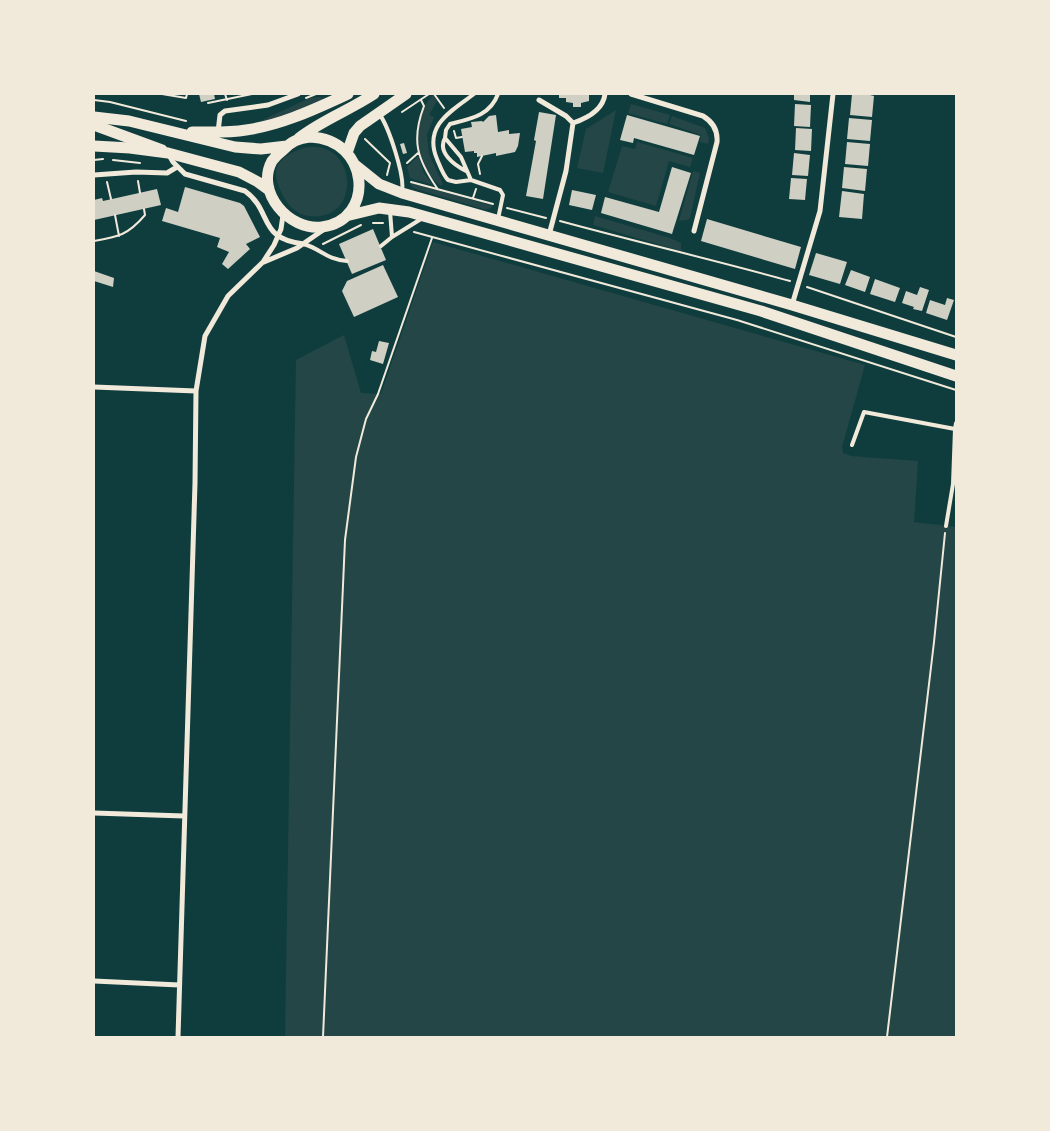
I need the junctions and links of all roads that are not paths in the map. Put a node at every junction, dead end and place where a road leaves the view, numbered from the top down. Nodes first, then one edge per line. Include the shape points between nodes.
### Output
1 (298, 94) edge
2 (348, 94) edge
3 (374, 94) edge
4 (406, 94) edge
5 (474, 94) edge
6 (498, 94) edge
7 (605, 94) edge
8 (631, 94) edge
9 (833, 94) edge
10 (539, 100) dead end
11 (379, 113) junction
12 (94, 116) edge
13 (573, 123) junction
14 (94, 125) edge
15 (217, 138) junction
16 (445, 138) junction
17 (298, 139) junction
18 (94, 146) edge
19 (287, 146) junction
20 (168, 153) junction
21 (347, 153) junction
22 (354, 164) junction
23 (177, 167) junction
24 (466, 171) junction
25 (94, 175) edge
26 (471, 180) junction
27 (269, 190) junction
28 (402, 193) junction
29 (390, 208) junction
30 (283, 212) junction
31 (346, 216) junction
32 (425, 216) junction
33 (497, 221) junction
34 (329, 226) junction
35 (694, 231) dead end
36 (278, 236) junction
37 (549, 236) junction
38 (392, 237) junction
39 (304, 244) junction
40 (380, 246) dead end
41 (347, 261) dead end
42 (263, 262) junction
43 (792, 305) junction
44 (956, 355) edge
45 (956, 376) edge
46 (94, 387) edge
47 (196, 391) junction
48 (956, 423) edge
49 (955, 430) junction
50 (852, 445) dead end
51 (946, 526) road end
52 (94, 813) edge
53 (184, 816) junction
54 (94, 981) edge
55 (179, 985) junction
56 (178, 1037) edge

1 - 15 street via 268,105 225,111 220,115
2 - 15 main road via 300,115
3 - 17 main road
4 - 11 main road
5 - 26 lane via 448,113 434,132 432,142 447,179 456,182
6 - 16 lane via 484,113 450,124
7 - 13 street via 594,113
8 - 35 street via 703,116 717,131
9 - 43 street via 820,211
10 - 13 street
11 - 21 main road via 357,129
11 - 28 lane via 386,123 399,166
12 - 15 main road
13 - 37 street via 566,171
14 - 20 main road
15 - 19 main road via 248,149
16 - 24 lane via 461,157
16 - 24 lane via 442,148 446,156
17 - 19 main road
17 - 21 main road via 326,139
18 - 20 main road
19 - 27 main road via 270,167
20 - 23 street
20 - 27 main road via 239,172
21 - 22 main road
22 - 28 main road via 379,184
22 - 31 main road via 359,181 358,194
23 - 25 street via 167,173
23 - 36 street via 190,177 245,191 257,204 271,231
24 - 26 lane
26 - 33 lane via 500,190 503,195
27 - 30 main road
28 - 33 main road
29 - 31 main road
29 - 32 main road
29 - 38 lane
30 - 34 main road via 292,221 305,226
30 - 36 street
31 - 34 main road
32 - 38 lane
32 - 45 main road via 761,311
33 - 37 main road
34 - 39 street
36 - 39 street
36 - 42 street
37 - 43 main road
38 - 40 lane
39 - 41 lane via 331,258
39 - 42 street
42 - 47 street via 228,296 205,336
43 - 44 main road
46 - 47 street
47 - 53 street
48 - 49 lane
49 - 50 lane via 864,412
49 - 51 lane via 953,484
52 - 53 street
53 - 55 street
54 - 55 street
55 - 56 street

